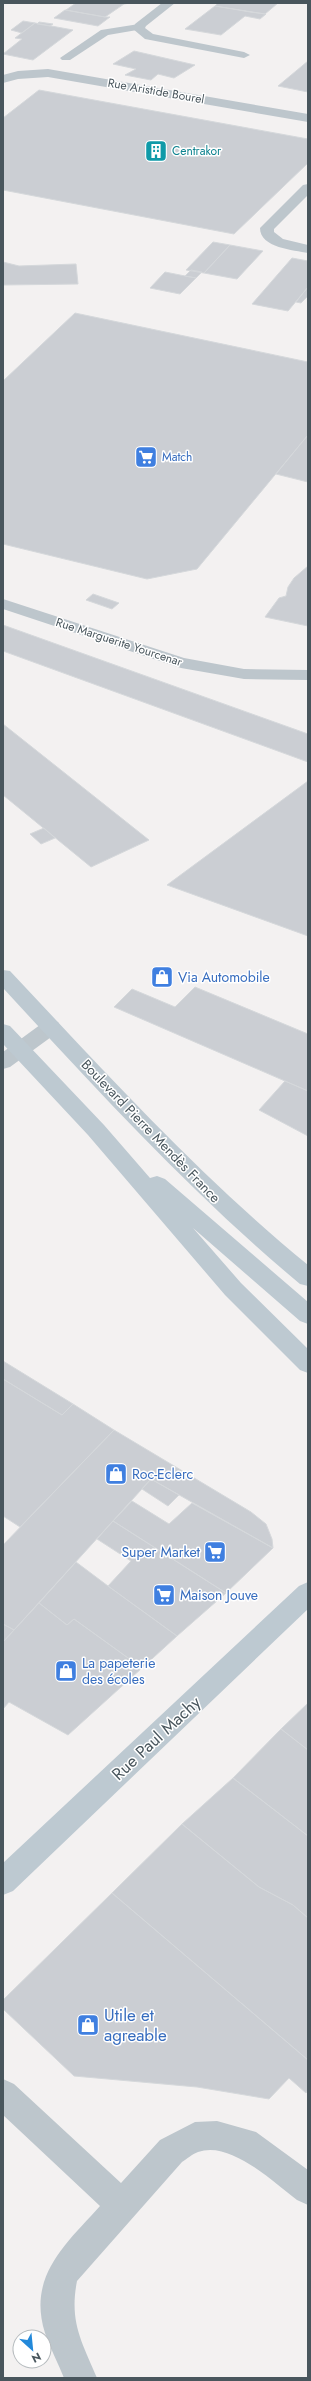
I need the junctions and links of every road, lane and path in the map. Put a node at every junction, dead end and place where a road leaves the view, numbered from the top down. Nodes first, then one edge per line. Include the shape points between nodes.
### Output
1 (169, 3) edge
2 (139, 27) junction
3 (244, 55) dead end
4 (66, 58) dead end
5 (3, 79) edge
6 (308, 118) edge
7 (308, 188) edge
8 (308, 249) edge
9 (3, 604) edge
10 (308, 675) edge
11 (3, 976) edge
12 (51, 1027) junction
13 (3, 1031) edge
14 (11, 1056) edge
15 (96, 1130) junction
16 (308, 1278) edge
17 (308, 1315) edge
18 (308, 1364) edge
19 (308, 1593) edge
20 (3, 1882) edge
21 (3, 2094) edge
22 (308, 2189) edge
23 (121, 2205) junction
24 (81, 2378) edge

1 - 2 street
2 - 3 street via 142,33 149,37
2 - 4 street via 105,32
5 - 6 street, Rue Aristide Bourel via 24,74 48,73
7 - 8 street via 268,228 267,233 278,242
9 - 10 street, Rue Marguerite Yourcenar via 143,652 199,667 244,674
11 - 12 main road, Boulevard Pierre Mendès France
12 - 14 street
12 - 16 main road, Boulevard Pierre Mendès France via 205,1189
13 - 14 main road, Boulevard Pierre Mendès France
14 - 15 main road, Boulevard Pierre Mendès France
15 - 17 main road, Boulevard Pierre Mendès France
15 - 18 main road, Boulevard Pierre Mendès France via 233,1289
19 - 20 main road, Rue Paul Machy
21 - 23 street
22 - 23 street via 245,2143 217,2136 195,2137 171,2152
23 - 24 street via 62,2274 58,2301 61,2332

